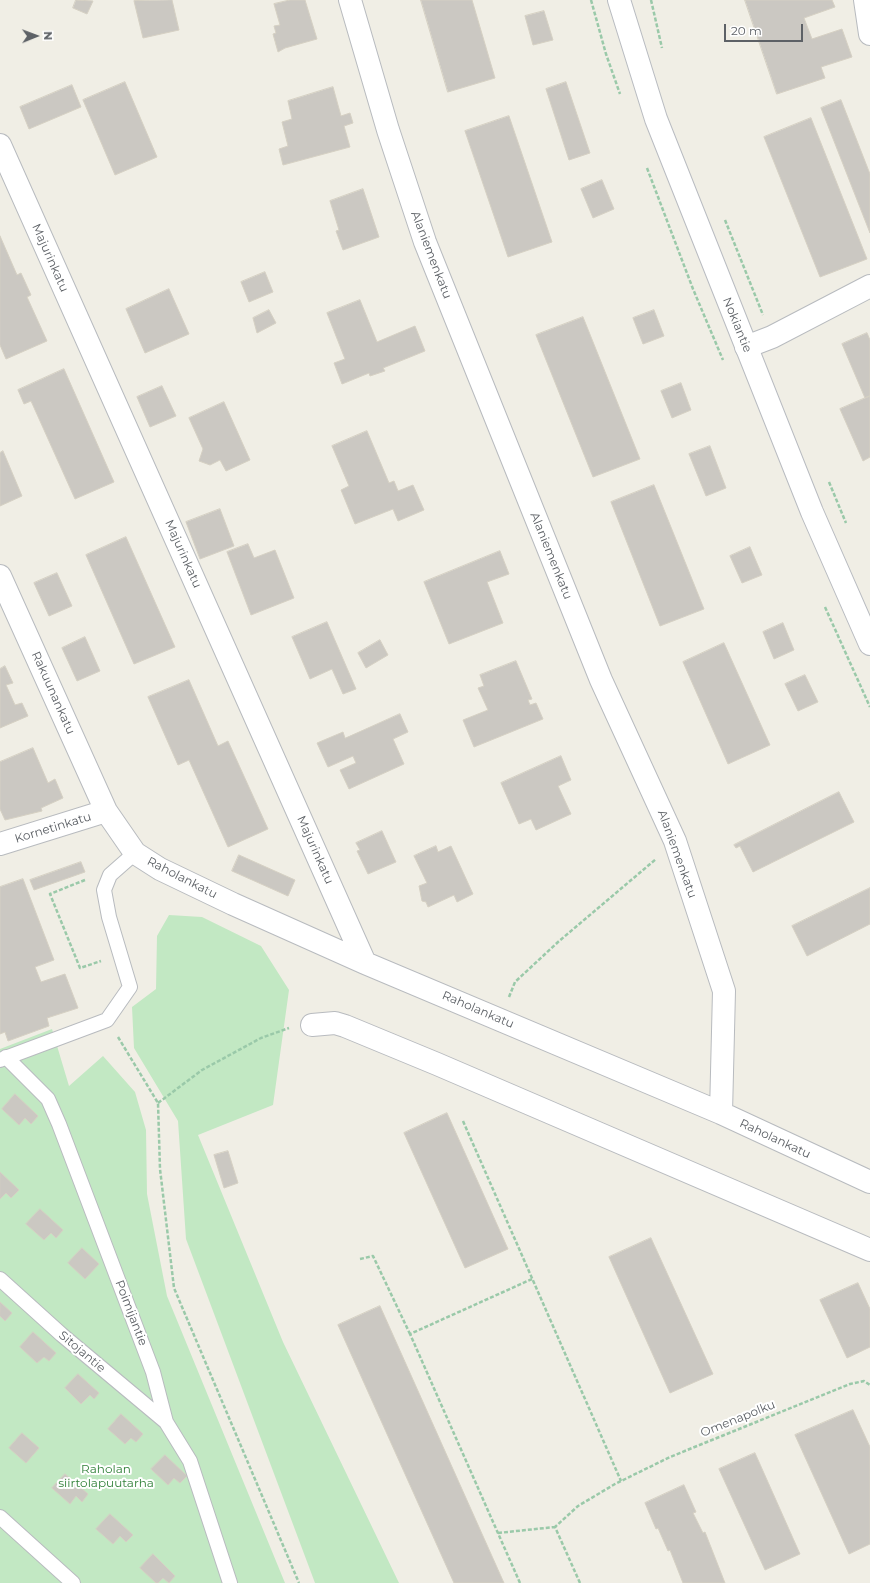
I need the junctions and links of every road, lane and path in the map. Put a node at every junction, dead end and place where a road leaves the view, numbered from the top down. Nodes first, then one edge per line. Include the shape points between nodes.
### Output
1 (350, 0) edge
2 (619, 0) edge
3 (651, 0) edge
4 (865, 0) edge
5 (870, 34) edge
6 (662, 49) dead end
7 (0, 145) edge
8 (722, 213) dead end
9 (870, 286) edge
10 (772, 337) junction
11 (746, 347) junction
12 (826, 474) dead end
13 (847, 525) dead end
14 (0, 576) edge
15 (870, 644) edge
16 (106, 811) junction
17 (675, 841) junction
18 (0, 844) edge
19 (135, 853) junction
20 (108, 878) junction
21 (120, 955) junction
22 (365, 963) junction
23 (499, 1019) junction
24 (107, 1020) junction
25 (312, 1025) joint
26 (3, 1059) edge
27 (158, 1103) junction
28 (721, 1113) junction
29 (463, 1121) dead end
30 (870, 1182) edge
31 (870, 1250) edge
32 (360, 1260) dead end
33 (0, 1279) edge
34 (532, 1279) junction
35 (410, 1334) junction
36 (870, 1385) edge
37 (166, 1422) junction
38 (621, 1481) junction
39 (0, 1517) edge
40 (555, 1527) junction
41 (498, 1533) junction
42 (73, 1583) edge
43 (230, 1583) edge
44 (299, 1583) edge
45 (520, 1583) edge
46 (580, 1583) edge

1 - 17 street, Alaniemenkatu via 423,237 601,680
2 - 11 street, Nokiantie via 656,119
3 - 6 path
4 - 5 street
7 - 22 street, Majurinkatu
8 - 10 path
9 - 10 street
10 - 11 street
11 - 15 street, Nokiantie via 812,512
12 - 13 path
14 - 16 street, Rakuunankatu
16 - 18 street, Kornetinkatu
16 - 19 street, Raholankatu
17 - 23 path via 515,982
17 - 28 street, Alaniemenkatu via 724,991
19 - 20 lane
19 - 22 street, Raholankatu via 233,904
20 - 21 lane via 104,890
20 - 21 path via 85,880 50,894 80,968
21 - 24 lane via 130,987
22 - 23 street, Raholankatu
23 - 28 street, Raholankatu
24 - 26 lane
24 - 27 path
25 - 27 path via 291,1027 261,1038 202,1070
25 - 31 street via 335,1023 352,1028
26 - 37 lane, Poimijantie via 48,1099 153,1372
27 - 44 path via 160,1169 174,1288
28 - 30 street, Raholankatu
29 - 34 path
32 - 35 path via 374,1256
33 - 37 lane, Sitojantie
34 - 35 path
34 - 38 path
35 - 41 path
36 - 38 path, Omenapolku via 864,1381 850,1384 670,1457
37 - 43 lane, Poimijantie via 190,1461
38 - 40 path, Omenapolku via 578,1506
39 - 42 lane
40 - 41 path
40 - 46 path
41 - 45 path

